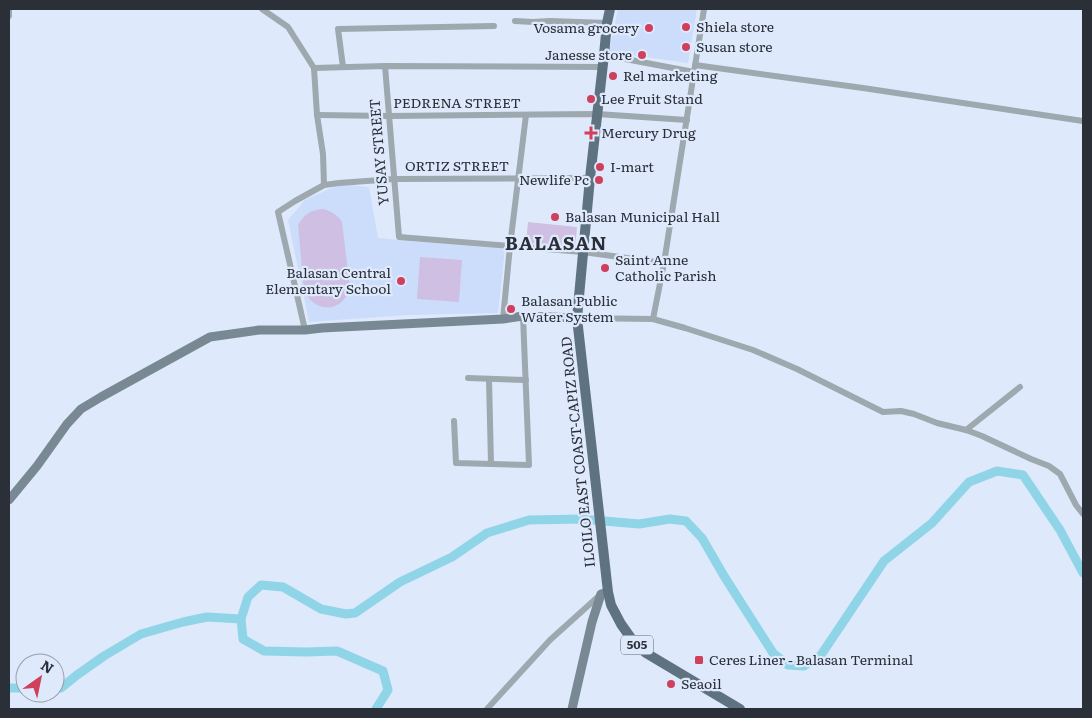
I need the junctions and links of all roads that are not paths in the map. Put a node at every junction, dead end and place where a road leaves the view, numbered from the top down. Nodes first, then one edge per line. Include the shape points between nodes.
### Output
1 (9, 9) edge
2 (262, 9) edge
3 (610, 9) edge
4 (704, 9) edge
5 (9, 16) edge
6 (515, 21) dead end
7 (606, 23) junction
8 (494, 26) dead end
9 (604, 55) junction
10 (385, 66) junction
11 (343, 67) junction
12 (603, 67) junction
13 (314, 68) junction
14 (695, 68) junction
15 (597, 114) junction
16 (317, 115) junction
17 (526, 115) junction
18 (389, 116) junction
19 (687, 120) junction
20 (1083, 121) edge
21 (590, 178) junction
22 (394, 179) junction
23 (518, 179) junction
24 (324, 185) junction
25 (510, 246) junction
26 (583, 252) junction
27 (664, 264) junction
28 (523, 316) junction
29 (577, 318) junction
30 (503, 319) junction
31 (653, 320) junction
32 (305, 330) junction
33 (468, 378) dead end
34 (489, 379) junction
35 (526, 380) junction
36 (1020, 387) dead end
37 (454, 421) dead end
38 (966, 430) junction
39 (491, 464) junction
40 (9, 500) edge
41 (1083, 514) edge
42 (604, 593) junction
43 (487, 709) edge
44 (572, 709) edge
45 (740, 709) edge

1 - 5 street
2 - 13 street via 288,27
3 - 7 main road, ILOILO EAST COAST-CAPIZ ROAD / 505
4 - 14 street
6 - 7 street
7 - 9 main road, ILOILO EAST COAST-CAPIZ ROAD / 505
8 - 11 street via 338,29
9 - 12 main road, ILOILO EAST COAST-CAPIZ ROAD / 505
9 - 14 street
10 - 11 street
10 - 12 street
10 - 18 street, YUSAY STREET
11 - 13 street
12 - 15 main road, ILOILO EAST COAST-CAPIZ ROAD / 505
13 - 16 street
14 - 19 street
14 - 20 street via 863,88
15 - 17 street, PEDRENA STREET
15 - 19 street, PEDRENA STREET
15 - 21 main road, ILOILO EAST COAST-CAPIZ ROAD / 505
16 - 18 street, PEDRENA STREET
16 - 24 street
17 - 18 street, PEDRENA STREET
17 - 23 street
18 - 22 street, YUSAY STREET
19 - 27 street
21 - 23 street, ORTIZ STREET
21 - 26 main road, ILOILO EAST COAST-CAPIZ ROAD / 505
22 - 23 street, ORTIZ STREET
22 - 24 street, ORTIZ STREET
22 - 25 street, YUSAY STREET via 399,237
23 - 25 street
24 - 32 street via 278,212
25 - 26 street
25 - 30 street
26 - 27 street
26 - 29 main road, ILOILO EAST COAST-CAPIZ ROAD / 505
27 - 31 street
28 - 29 street
28 - 30 street
28 - 35 street
29 - 31 street
29 - 42 main road, ILOILO EAST COAST-CAPIZ ROAD / 505 via 599,508
30 - 32 street
31 - 38 street via 753,350 883,412 901,412
32 - 40 street via 259,330 210,337 101,397 81,409
33 - 34 street
34 - 35 street
34 - 39 street
35 - 39 street via 529,465
36 - 38 street
37 - 39 street via 456,463
38 - 41 street via 1050,466 1060,474
42 - 43 street via 550,640
42 - 44 street via 592,622
42 - 45 main road, ILOILO EAST COAST-CAPIZ ROAD / 505 via 621,624 646,653

